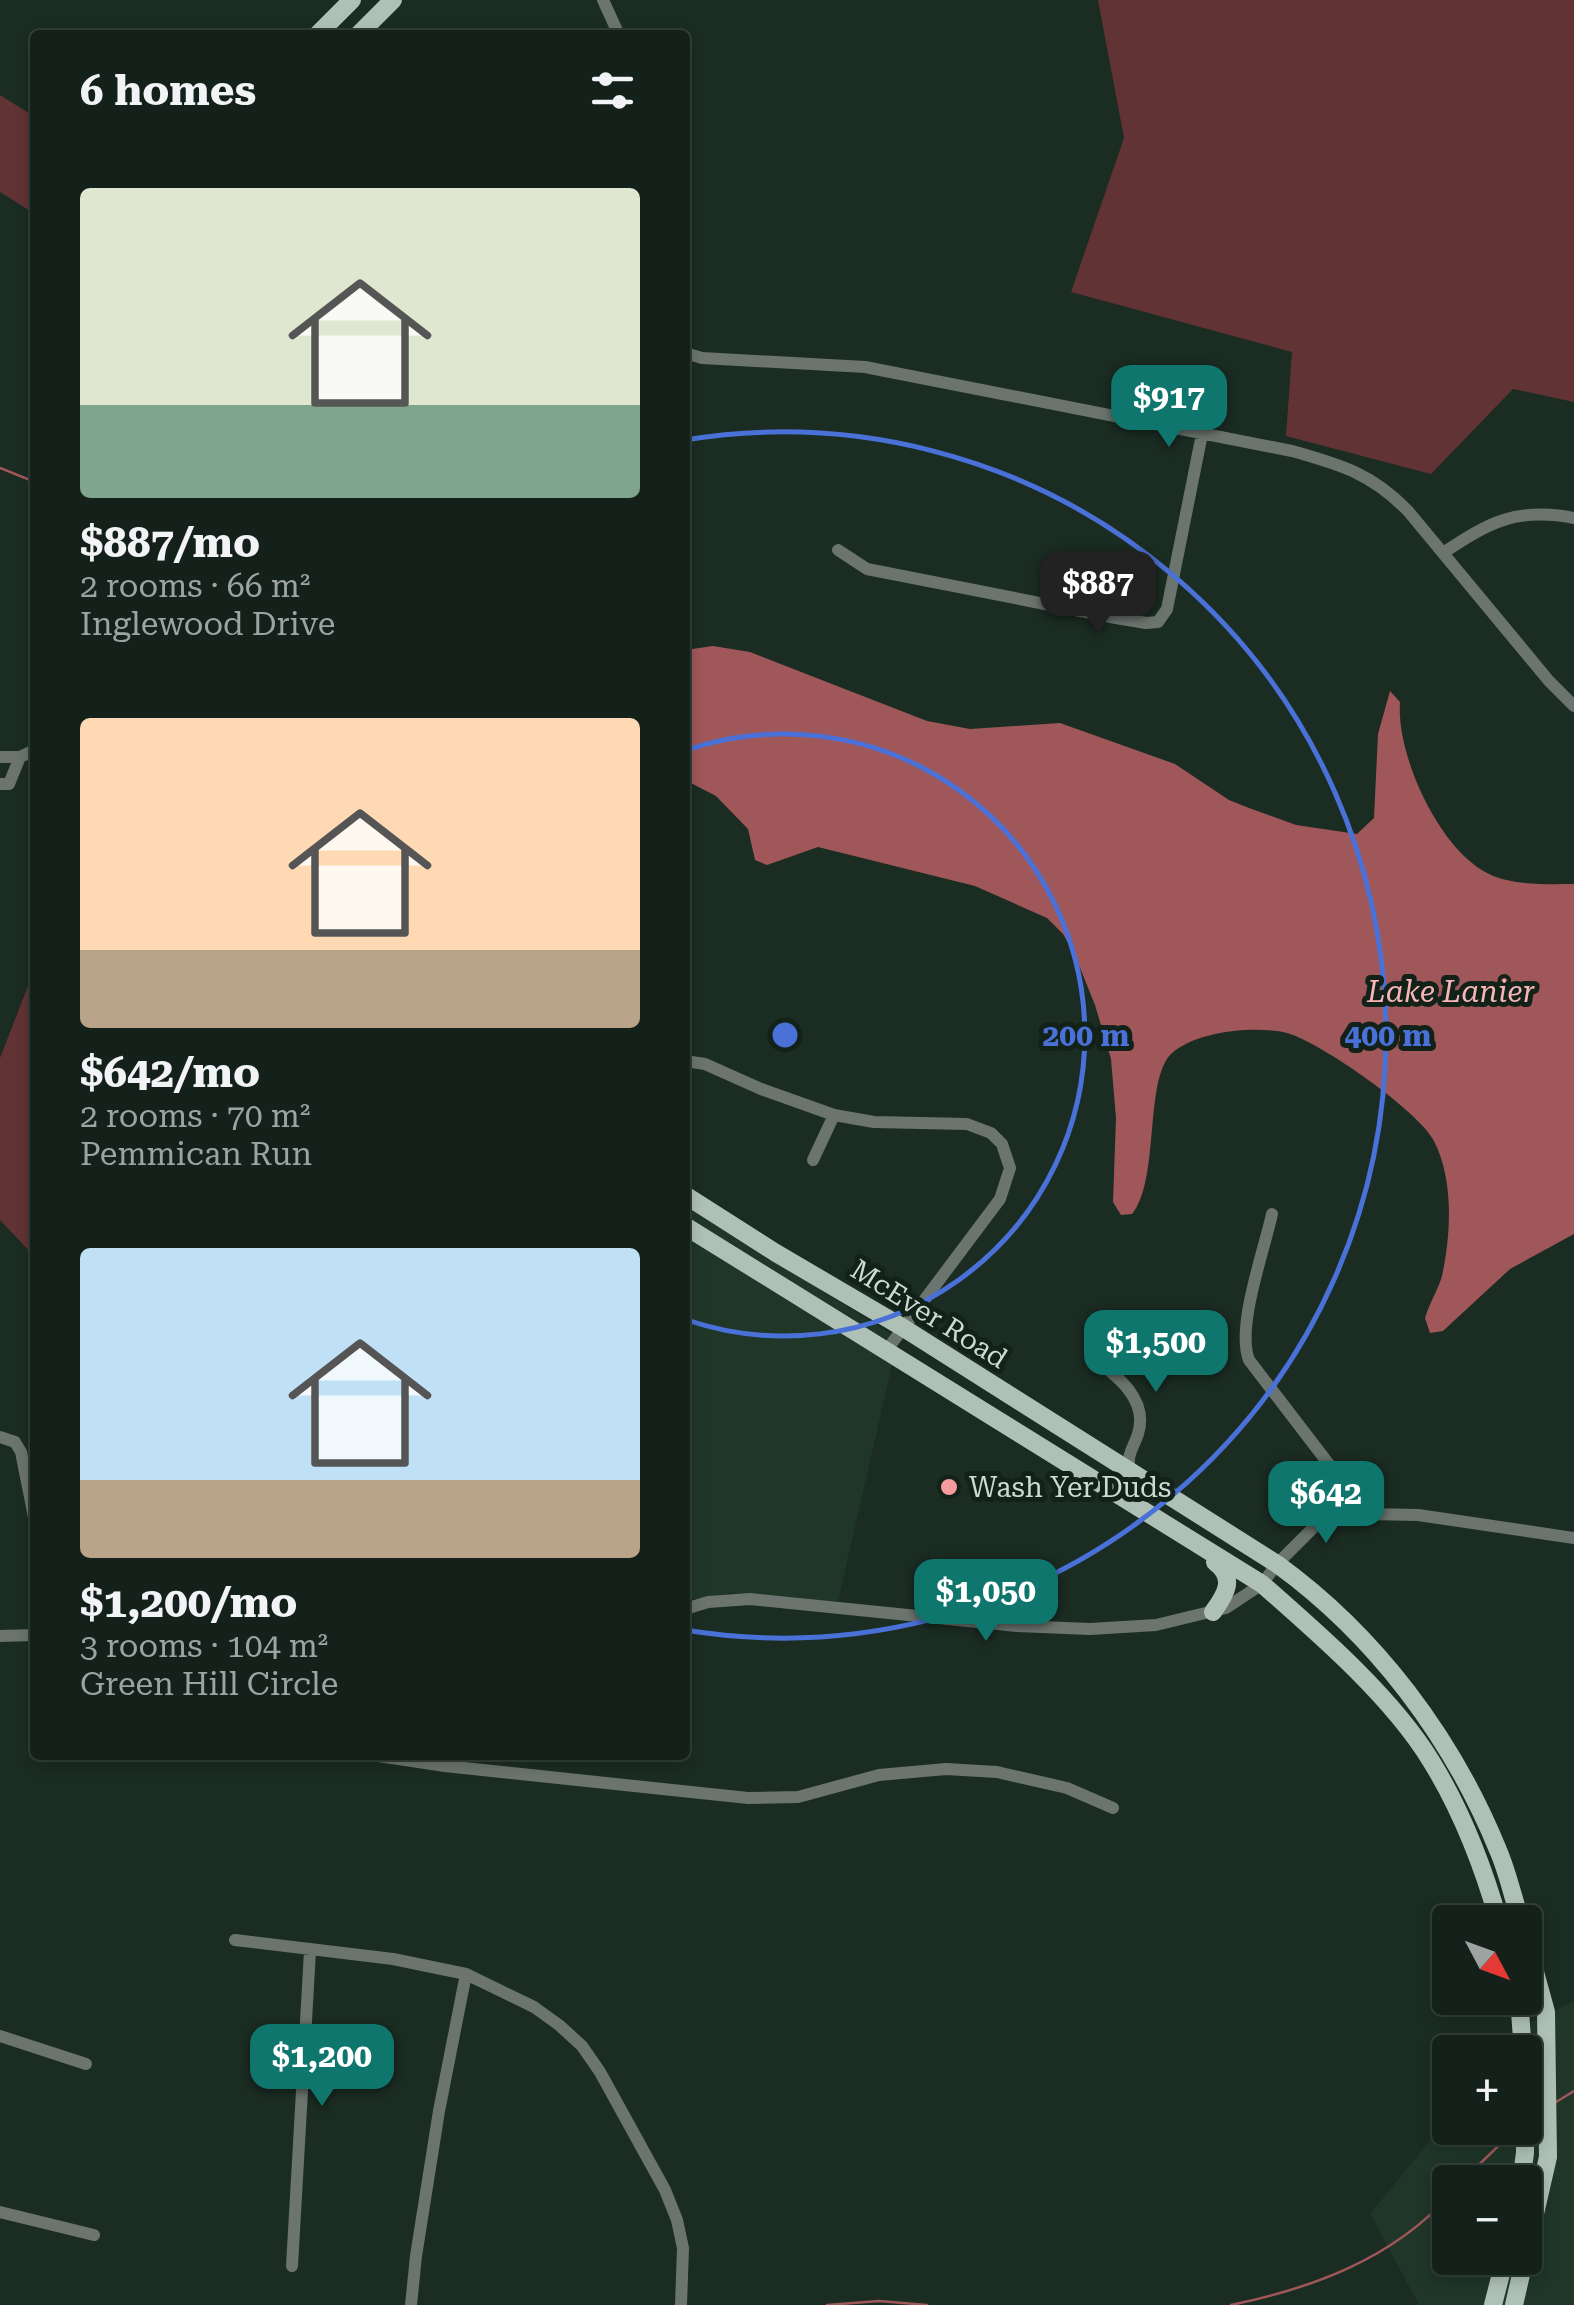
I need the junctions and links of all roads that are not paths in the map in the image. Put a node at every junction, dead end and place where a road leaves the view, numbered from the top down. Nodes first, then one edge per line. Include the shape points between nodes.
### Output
1 (352, 0) edge
2 (392, 0) edge
3 (603, 0) edge
4 (322, 30) edge
5 (363, 30) edge
6 (615, 30) edge
7 (690, 354) edge
8 (1202, 434) junction
9 (1574, 518) edge
10 (838, 550) dead end
11 (1443, 553) junction
12 (1574, 706) edge
13 (30, 754) edge
14 (0, 757) edge
15 (18, 762) junction
16 (0, 769) edge
17 (5, 784) edge
18 (690, 1062) edge
19 (834, 1115) junction
20 (814, 1160) dead end
21 (690, 1197) edge
22 (1272, 1214) dead end
23 (690, 1229) edge
24 (902, 1326) junction
25 (886, 1351) junction
26 (1092, 1357) dead end
27 (0, 1436) edge
28 (1131, 1474) junction
29 (30, 1497) edge
30 (1143, 1508) junction
31 (1368, 1514) junction
32 (1574, 1538) edge
33 (1277, 1564) junction
34 (1262, 1584) junction
35 (690, 1607) edge
36 (1214, 1612) junction
37 (30, 1635) edge
38 (0, 1636) edge
39 (405, 1760) edge
40 (1113, 1808) dead end
41 (1495, 1905) edge
42 (1516, 1905) edge
43 (235, 1940) dead end
44 (310, 1951) junction
45 (466, 1974) junction
46 (1542, 1998) edge
47 (0, 2036) edge
48 (86, 2064) dead end
49 (0, 2212) edge
50 (94, 2235) dead end
51 (292, 2266) dead end
52 (1501, 2275) edge
53 (411, 2305) edge
54 (681, 2305) edge
55 (1493, 2305) edge
56 (1514, 2305) edge

1 - 4 main road
2 - 5 main road
3 - 6 street
7 - 8 street via 865,368
8 - 10 street via 1168,609 1158,622 867,569
8 - 11 street via 1360,472 1386,488
9 - 11 street via 1527,513 1497,519
11 - 12 street
13 - 15 street
14 - 15 street
15 - 16 street
15 - 17 street
18 - 19 street
19 - 20 street
19 - 24 street via 967,1124 991,1133 1008,1156 1008,1184 1000,1200
21 - 24 main road, McEver Road
22 - 31 street via 1244,1350
23 - 25 main road, McEver Road
24 - 25 street
24 - 28 main road, McEver Road
25 - 30 main road, McEver Road
26 - 28 street via 1127,1388 1138,1408 1139,1430 1127,1458
27 - 29 street via 21,1452
28 - 33 main road, McEver Road
30 - 34 main road, McEver Road
30 - 36 main road via 1226,1572 1228,1587
31 - 32 street
31 - 33 street via 1318,1523
33 - 34 street
33 - 42 main road, McEver Road via 1343,1618 1409,1694 1475,1802
34 - 36 street
34 - 41 main road, McEver Road via 1392,1708 1431,1760 1468,1830
35 - 36 street via 750,1599 1090,1629 1156,1626
37 - 38 street
39 - 40 street via 748,1798 798,1797 880,1774 978,1770 1067,1788
43 - 44 street
44 - 45 street
44 - 51 street
45 - 53 street
45 - 54 street via 534,2006 582,2046 600,2072 678,2220 684,2248
46 - 56 main road via 1548,2157
47 - 48 street
49 - 50 street
52 - 55 main road

